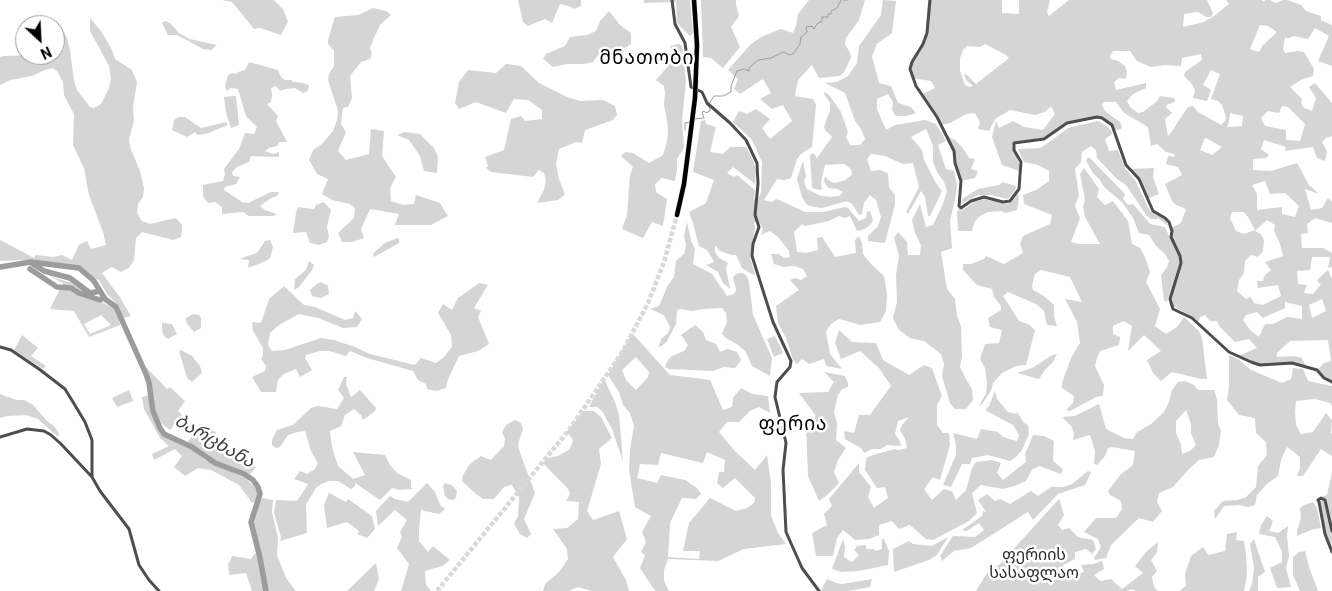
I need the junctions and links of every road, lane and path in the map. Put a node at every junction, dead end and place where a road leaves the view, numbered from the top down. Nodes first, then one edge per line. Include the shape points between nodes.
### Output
1 (672, 0) edge
2 (694, 0) edge
3 (930, 0) edge
4 (677, 215) tunnel mouth
5 (0, 347) edge
6 (1332, 382) edge
7 (0, 437) edge
8 (92, 477) junction
9 (1332, 531) edge
10 (1332, 552) edge
11 (159, 591) edge
12 (819, 591) edge

1 - 12 street via 675,24 685,43 691,87 702,92 709,105 746,140 756,163 755,215 759,227 752,256 773,322 791,361 790,367 776,382 775,397 786,442 783,470 786,532 802,568
2 - 4 highway, bridge via 697,45 695,98
3 - 6 street via 927,33 910,69 916,86 937,116 954,151 961,180 961,208 971,200 984,197 1007,202 1019,189 1021,162 1014,143 1044,140 1067,122 1097,117 1108,121 1115,130 1126,165 1139,179 1153,211 1169,222 1181,263 1170,299 1173,308 1192,318 1229,352 1260,365 1292,363 1317,370
5 - 8 street via 39,368 65,389 92,440
7 - 8 street via 27,429 44,431
8 - 11 street via 129,529 139,565
9 - 10 street via 1325,500 1321,498 1318,502

